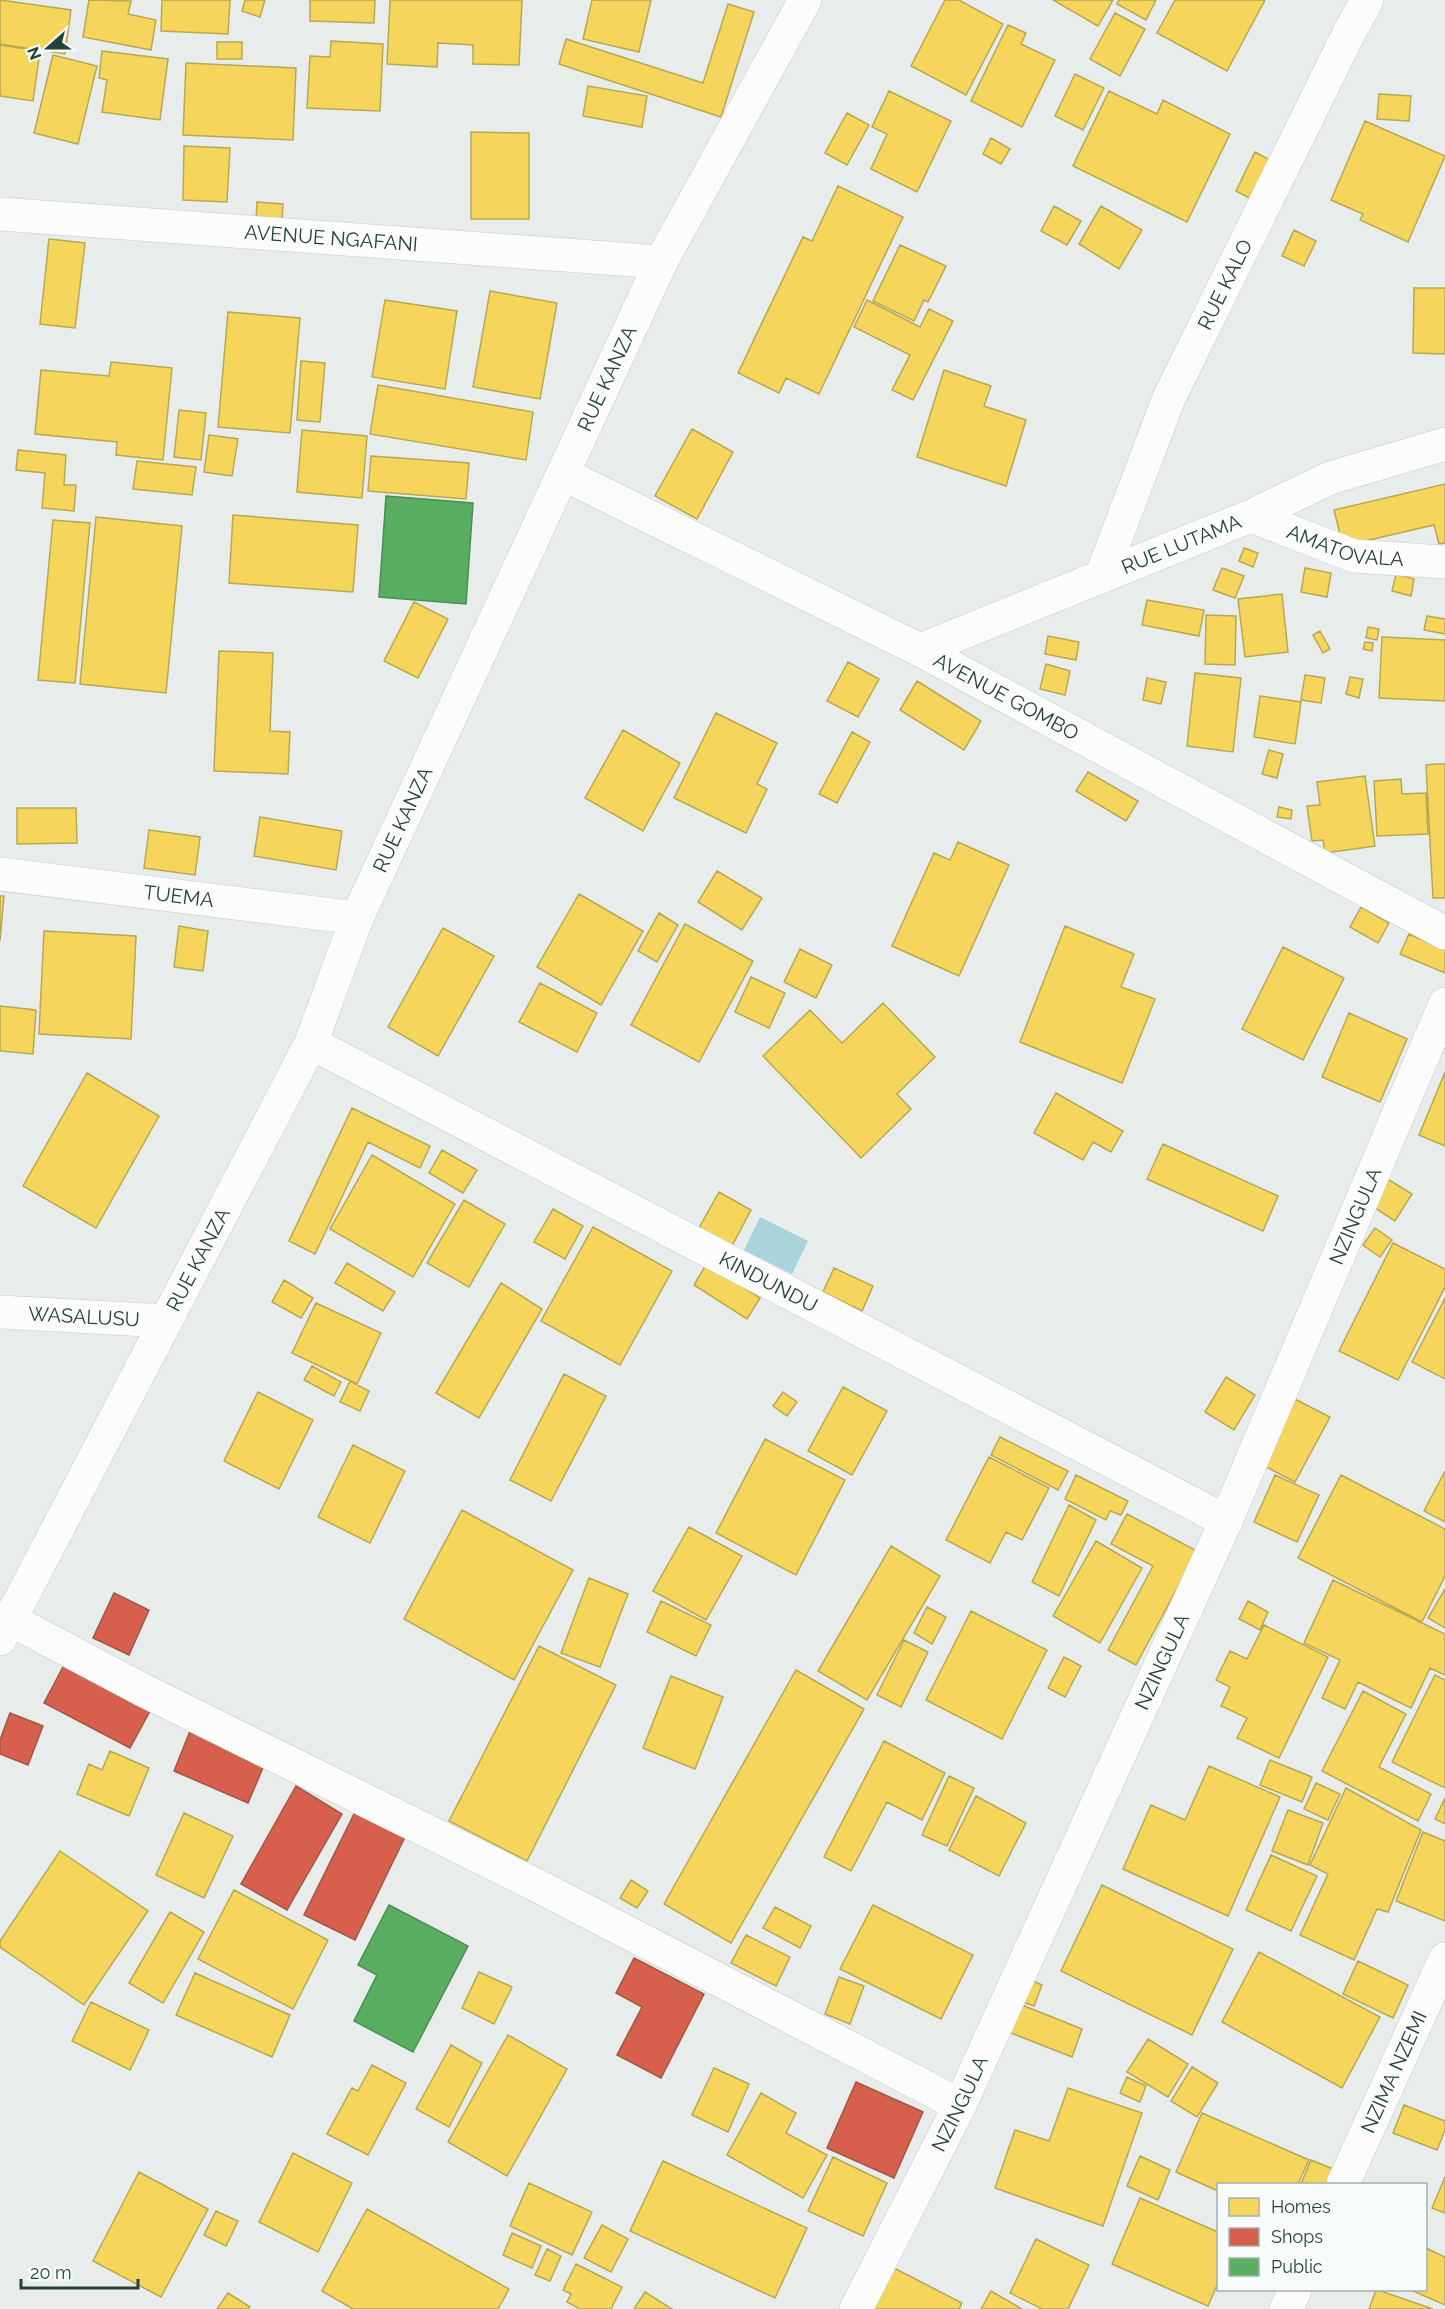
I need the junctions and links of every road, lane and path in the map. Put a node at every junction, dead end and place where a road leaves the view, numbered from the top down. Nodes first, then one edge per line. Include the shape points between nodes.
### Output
1 (805, 0) edge
2 (1368, 0) edge
3 (0, 214) edge
4 (661, 262) junction
5 (1445, 444) edge
6 (563, 474) junction
7 (1251, 516) junction
8 (1445, 562) edge
9 (1101, 577) junction
10 (920, 650) junction
11 (0, 874) edge
12 (357, 918) junction
13 (1445, 933) edge
14 (1445, 1004) edge
15 (311, 1043) junction
16 (0, 1312) edge
17 (166, 1321) junction
18 (1226, 1521) junction
19 (6, 1630) edge
20 (1445, 1959) edge
21 (960, 2105) junction
22 (1343, 2183) edge
23 (1294, 2291) edge
24 (856, 2309) edge
25 (1286, 2309) edge

1 - 4 street, RUE KANZA
2 - 9 street, RUE KALO via 1169,398
3 - 4 street, AVENUE NGAFANI
4 - 6 street, RUE KANZA
5 - 7 street, RUE LUTAMA via 1330,478
6 - 10 street, AVENUE GOMBO
6 - 12 street, RUE KANZA
7 - 8 street, AMATOVALA via 1354,556
7 - 9 street, RUE LUTAMA
9 - 10 street, RUE LUTAMA
10 - 13 street, AVENUE GOMBO
11 - 12 street, TUEMA
12 - 15 street, RUE KANZA
14 - 18 street, NZINGULA
15 - 17 street, RUE KANZA
15 - 18 street, KINDUNDU
16 - 17 street, WASALUSU
17 - 19 street, RUE KANZA
18 - 21 street, NZINGULA
19 - 21 street via 141,1689 529,1882
20 - 22 street, NZIMA NZEMI
21 - 24 street, NZINGULA
23 - 25 street

